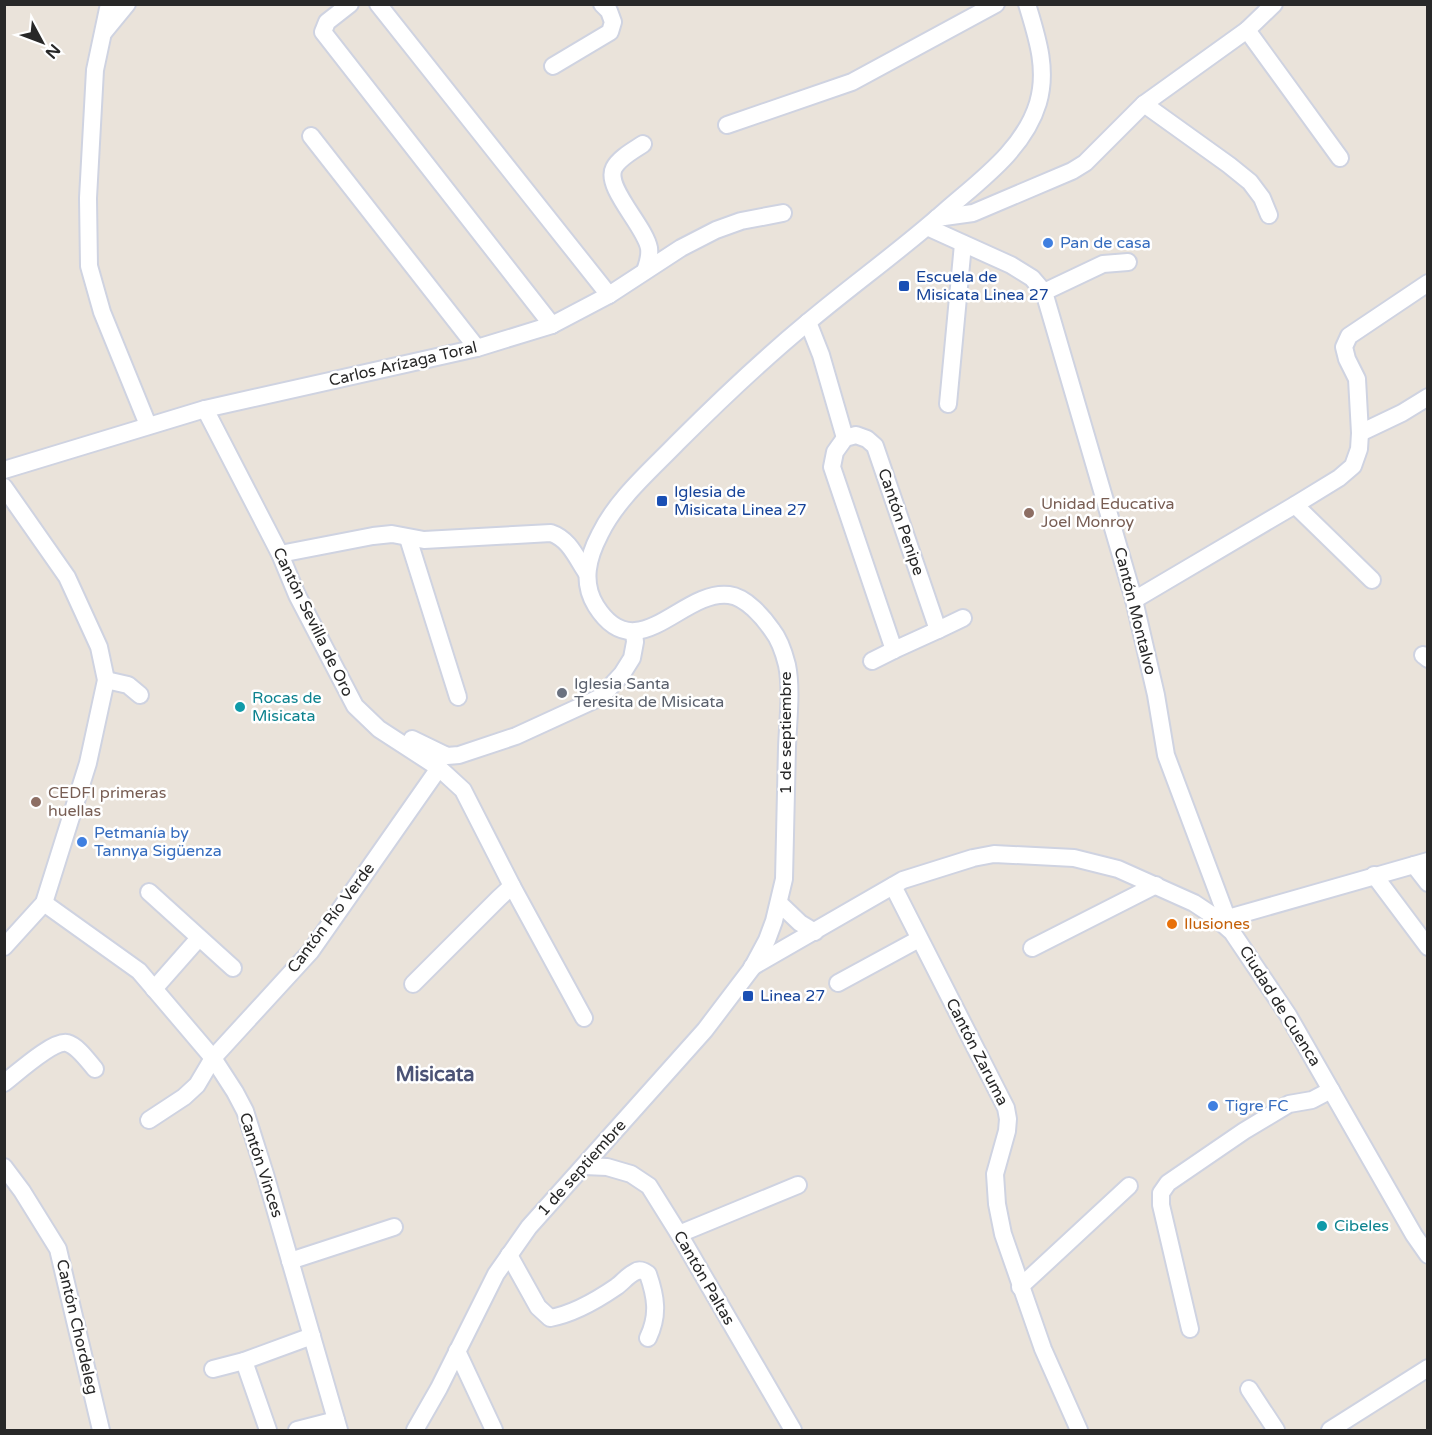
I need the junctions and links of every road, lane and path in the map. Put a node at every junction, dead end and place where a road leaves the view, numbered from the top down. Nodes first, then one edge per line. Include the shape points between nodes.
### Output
1 (109, 4) edge
2 (127, 4) edge
3 (350, 4) edge
4 (378, 4) edge
5 (603, 4) edge
6 (996, 4) edge
7 (1027, 4) edge
8 (1274, 4) edge
9 (1247, 30) junction
10 (102, 35) junction
11 (553, 66) dead end
12 (1144, 104) junction
13 (727, 125) dead end
14 (311, 136) dead end
15 (643, 144) dead end
16 (1340, 158) dead end
17 (783, 213) dead end
18 (1269, 215) dead end
19 (932, 222) junction
20 (963, 244) junction
21 (1128, 262) dead end
22 (645, 271) junction
23 (1428, 283) edge
24 (1044, 292) junction
25 (609, 296) junction
26 (808, 322) junction
27 (552, 325) junction
28 (477, 348) junction
29 (1428, 397) edge
30 (948, 404) dead end
31 (205, 409) junction
32 (148, 425) junction
33 (1360, 433) junction
34 (845, 438) junction
35 (4, 470) edge
36 (4, 487) edge
37 (1295, 505) junction
38 (408, 538) junction
39 (280, 554) junction
40 (586, 572) junction
41 (1372, 580) dead end
42 (1134, 600) junction
43 (963, 618) dead end
44 (938, 630) junction
45 (634, 632) junction
46 (894, 650) junction
47 (872, 661) dead end
48 (106, 680) junction
49 (140, 695) dead end
50 (458, 697) dead end
51 (379, 729) junction
52 (439, 768) junction
53 (1421, 863) edge
54 (1379, 874) junction
55 (1428, 883) edge
56 (1156, 885) junction
57 (512, 886) junction
58 (892, 886) junction
59 (148, 892) dead end
60 (44, 903) junction
61 (779, 903) junction
62 (1230, 925) junction
63 (815, 932) junction
64 (1428, 933) edge
65 (199, 938) junction
66 (919, 939) junction
67 (4, 947) edge
68 (1428, 947) edge
69 (1032, 948) dead end
70 (233, 968) dead end
71 (752, 968) junction
72 (838, 983) dead end
73 (413, 984) dead end
74 (154, 989) junction
75 (584, 1018) dead end
76 (213, 1059) junction
77 (95, 1069) dead end
78 (4, 1083) edge
79 (1331, 1090) junction
80 (149, 1120) dead end
81 (584, 1166) junction
82 (4, 1167) edge
83 (798, 1185) dead end
84 (1129, 1186) dead end
85 (394, 1227) dead end
86 (679, 1234) junction
87 (1426, 1248) edge
88 (509, 1255) junction
89 (290, 1262) junction
90 (1020, 1287) junction
91 (1190, 1329) dead end
92 (312, 1336) junction
93 (648, 1338) dead end
94 (457, 1351) junction
95 (244, 1361) junction
96 (1428, 1368) edge
97 (213, 1369) dead end
98 (1249, 1389) dead end
99 (337, 1425) edge
100 (1348, 1426) edge
101 (101, 1431) edge
102 (268, 1431) edge
103 (297, 1431) edge
104 (414, 1431) edge
105 (494, 1431) edge
106 (793, 1431) edge
107 (1079, 1431) edge
108 (1276, 1431) edge
109 (1330, 1431) edge

1 - 10 street
2 - 10 street
3 - 27 street via 327,22 323,32
4 - 25 street
5 - 11 street via 613,22 610,32
6 - 13 street via 852,82
7 - 19 street via 1042,72 1037,104 1013,147
8 - 9 street
9 - 12 street
9 - 16 street
10 - 32 street via 92,112 89,266 102,312
12 - 18 street via 1250,182
12 - 19 street via 1072,171 973,213
14 - 28 street
15 - 22 street via 614,166 611,177 646,238 650,250
17 - 22 street, Carlos Arízaga Toral via 716,230
19 - 20 street
19 - 26 street
20 - 24 street via 1011,265 1032,278
20 - 30 street
21 - 24 street via 1103,264
22 - 25 street, Carlos Arízaga Toral
23 - 33 street via 1348,336 1344,347 1357,379
24 - 42 street, Cantón Montalvo
25 - 27 street, Carlos Arízaga Toral
26 - 34 street
26 - 40 street via 730,390 622,500 600,532
27 - 28 street, Carlos Arízaga Toral
28 - 31 street, Carlos Arízaga Toral
29 - 33 street
31 - 32 street, Carlos Arízaga Toral
31 - 39 street, Cantón Sevilla de Oro
32 - 35 street, Carlos Arízaga Toral
33 - 37 street via 1353,466
34 - 44 street, Cantón Penipe via 856,435 875,447
34 - 46 street via 835,452 832,467
36 - 48 street via 67,578 99,647
37 - 41 street
37 - 42 street
38 - 39 street via 392,534 373,536
38 - 40 street via 551,533 561,536
38 - 50 street
39 - 51 street, Cantón Sevilla de Oro via 355,706
40 - 45 street via 593,601 604,617 618,628
42 - 62 street, Cantón Montalvo via 1166,755
43 - 44 street
44 - 46 street
45 - 51 street via 632,658 601,697 516,736 447,756 394,729
45 - 61 street, 1 de septiembre via 713,596 731,595 746,603 774,632 787,668 788,718 784,879
46 - 47 street
48 - 49 street via 128,685
48 - 60 street via 88,763
51 - 52 street, Cantón Sevilla de Oro
52 - 57 street, Cantón Sevilla de Oro via 462,790
52 - 76 street, Cantón Río Verde via 311,951
53 - 54 street
53 - 55 street
54 - 62 street
54 - 64 street
54 - 68 street
56 - 58 street, Ciudad de Cuenca via 1118,869 1074,858 994,854
56 - 62 street, Ciudad de Cuenca
56 - 69 street
57 - 73 street
57 - 75 street, Cantón Sevilla de Oro
58 - 63 street, Ciudad de Cuenca
58 - 66 street, Cantón Zaruma
59 - 65 street
60 - 67 street
60 - 74 street, Cantón Vinces via 139,971
61 - 63 street
61 - 71 street, 1 de septiembre via 767,940
62 - 79 street, Ciudad de Cuenca
63 - 71 street, Ciudad de Cuenca
65 - 70 street
65 - 74 street
66 - 72 street
66 - 90 street, Cantón Zaruma via 1006,1108 1007,1131 995,1174 997,1204
71 - 81 street, 1 de septiembre via 705,1030
74 - 76 street, Cantón Vinces
76 - 80 street, Cantón Río Verde via 197,1085
76 - 89 street, Cantón Vinces via 245,1111
77 - 78 street via 74,1046 59,1044
79 - 87 street, Ciudad de Cuenca
79 - 91 street via 1312,1100 1289,1104 1244,1131 1168,1183 1161,1193
81 - 86 street, Cantón Paltas via 631,1174 649,1186
81 - 88 street, 1 de septiembre
82 - 101 street, Cantón Chordeleg via 58,1248
83 - 86 street
84 - 90 street
85 - 89 street
86 - 106 street, Cantón Paltas
88 - 93 street via 538,1307 550,1317 562,1316 642,1270 648,1274 657,1308
88 - 94 street, 1 de septiembre
89 - 92 street, Cantón Vinces
90 - 107 street, Cantón Zaruma
92 - 95 street
92 - 99 street, Cantón Vinces
94 - 104 street, 1 de septiembre
94 - 105 street
95 - 97 street
95 - 102 street
96 - 100 street
98 - 108 street
99 - 103 street
100 - 109 street

